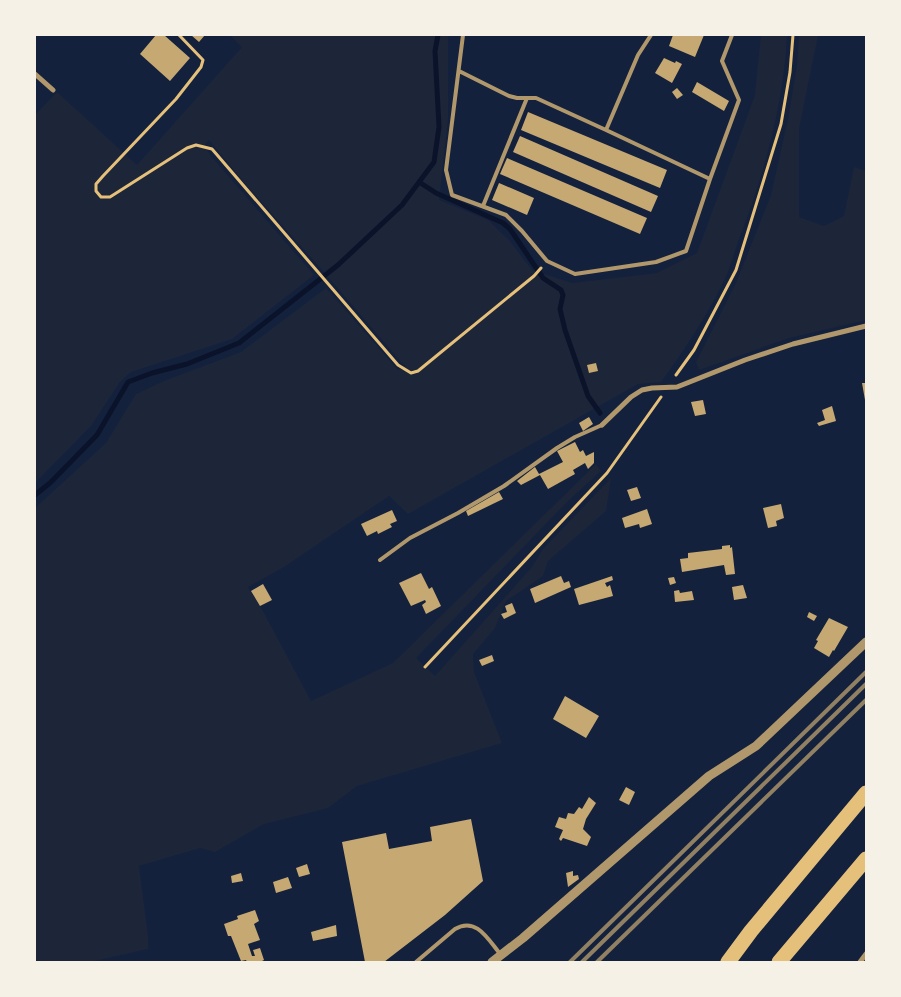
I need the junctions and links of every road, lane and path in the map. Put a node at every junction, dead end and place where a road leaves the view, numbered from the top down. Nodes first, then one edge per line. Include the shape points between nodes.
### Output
1 (179, 35) edge
2 (463, 35) edge
3 (651, 35) edge
4 (732, 35) edge
5 (792, 35) edge
6 (460, 71) junction
7 (35, 74) edge
8 (53, 90) dead end
9 (527, 98) junction
10 (606, 130) junction
11 (710, 179) junction
12 (483, 206) junction
13 (542, 267) dead end
14 (866, 326) edge
15 (667, 388) junction
16 (602, 425) joint
17 (380, 560) dead end
18 (866, 642) edge
19 (425, 667) dead end
20 (866, 794) edge
21 (866, 859) edge
22 (866, 954) edge
23 (501, 956) junction
24 (416, 962) edge
25 (492, 962) edge
26 (728, 962) edge
27 (779, 962) edge
28 (860, 962) edge

1 - 13 path via 200,55 203,60 201,67 176,99 96,184 96,191 101,197 110,197 187,148 196,145 212,149 398,365 411,373 418,371
2 - 6 lane
3 - 10 lane via 638,55
4 - 11 lane via 722,61 739,100
5 - 15 path via 790,72 781,124 736,270 694,350
6 - 9 lane via 509,96
6 - 12 lane via 446,170 452,194
7 - 8 street
9 - 10 lane via 536,98
9 - 12 lane
10 - 11 lane
11 - 12 lane via 686,251 656,262 575,274 547,261 506,215
14 - 15 street via 793,344
15 - 16 street via 642,390
15 - 19 path via 607,473
16 - 17 lane via 563,444 504,486 410,538
18 - 23 street via 756,746 709,776
20 - 26 highway
21 - 27 highway
22 - 28 street
23 - 24 lane via 482,931 468,925 455,929
23 - 25 street

